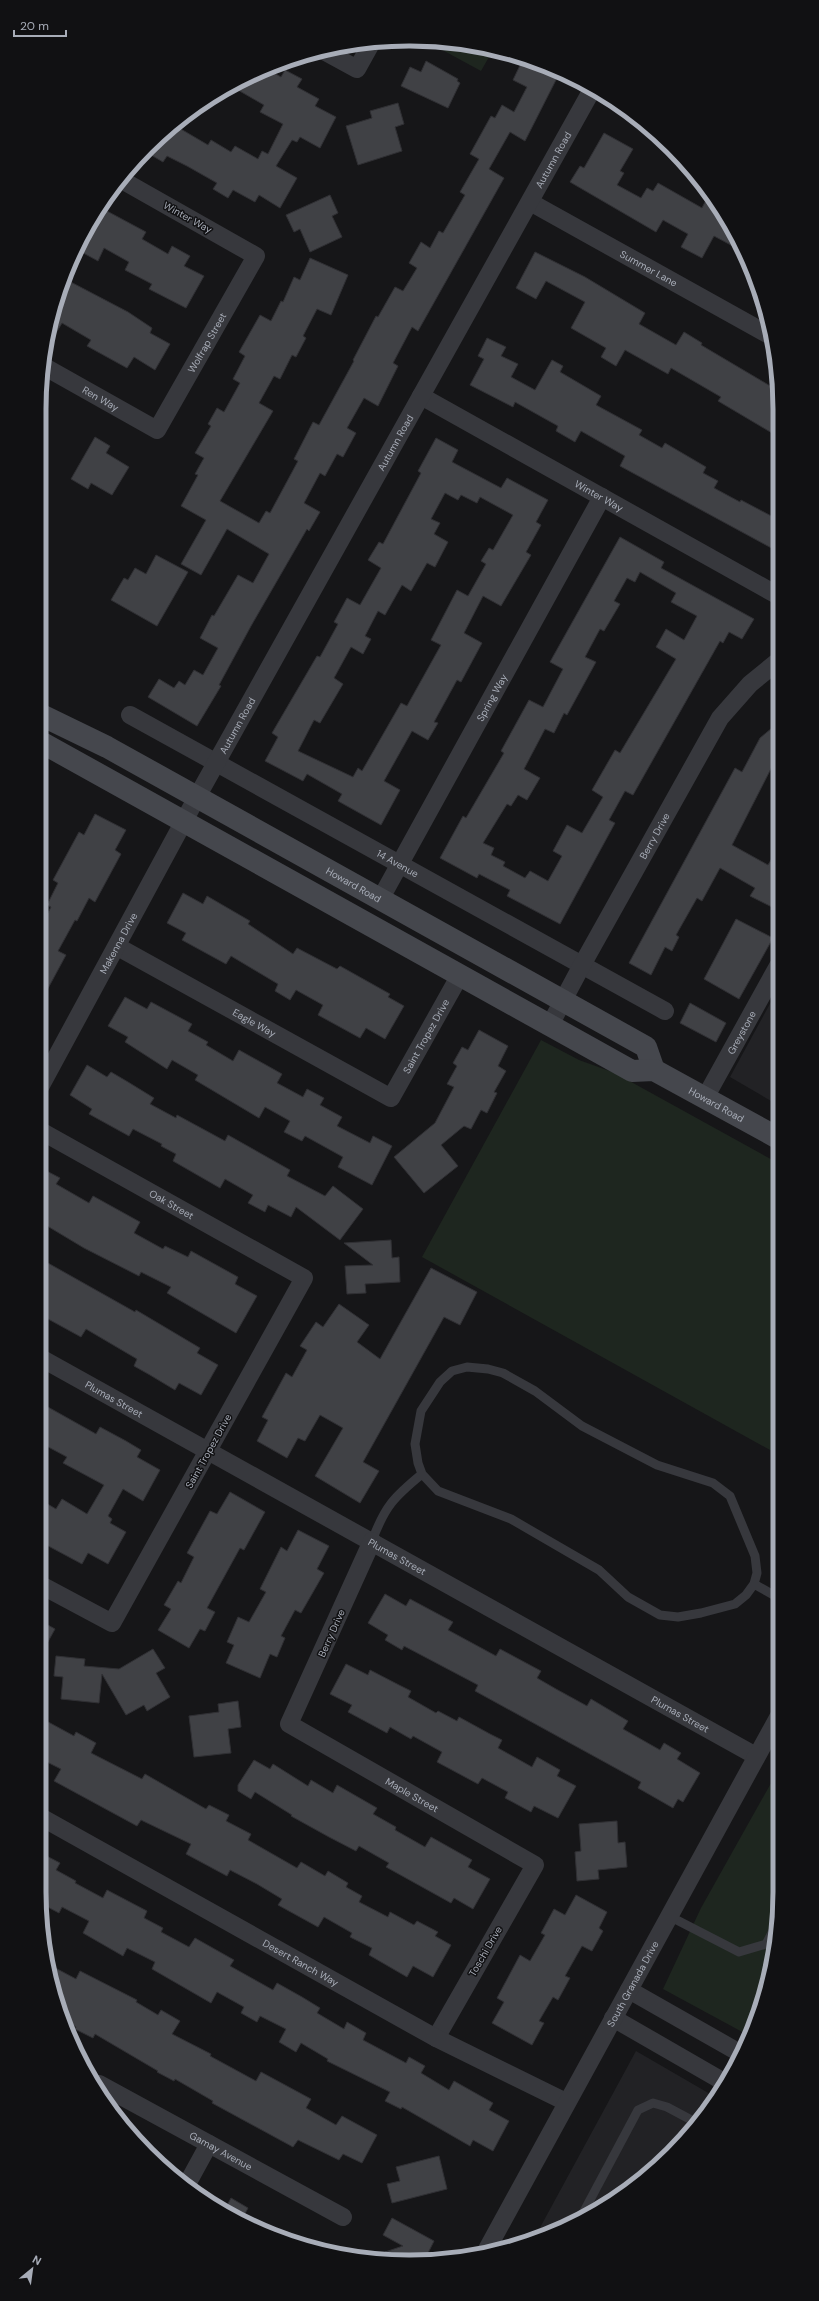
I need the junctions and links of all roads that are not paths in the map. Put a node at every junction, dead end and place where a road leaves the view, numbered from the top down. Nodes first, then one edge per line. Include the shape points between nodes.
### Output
1 (368, 48) edge
2 (331, 55) edge
3 (590, 94) edge
4 (126, 182) edge
5 (530, 202) junction
6 (256, 256) joint
7 (765, 333) edge
8 (48, 369) edge
9 (421, 396) junction
10 (157, 430) joint
11 (602, 497) junction
12 (773, 593) edge
13 (773, 665) edge
14 (130, 716) dead end
15 (46, 717) edge
16 (46, 745) edge
17 (216, 763) junction
18 (197, 797) junction
19 (184, 823) junction
20 (400, 865) junction
21 (381, 898) junction
22 (118, 947) junction
23 (582, 965) junction
24 (460, 975) junction
25 (773, 975) edge
26 (563, 1001) junction
27 (665, 1011) dead end
28 (550, 1025) junction
29 (654, 1070) junction
30 (46, 1076) edge
31 (391, 1098) joint
32 (704, 1098) junction
33 (46, 1134) edge
34 (773, 1135) edge
35 (304, 1278) joint
36 (46, 1361) edge
37 (209, 1450) junction
38 (422, 1474) junction
39 (372, 1541) junction
40 (754, 1584) junction
41 (46, 1588) edge
42 (773, 1595) edge
43 (290, 1724) joint
44 (773, 1726) edge
45 (756, 1756) junction
46 (46, 1820) edge
47 (535, 1865) joint
48 (669, 1916) junction
49 (770, 1936) edge
50 (629, 1990) junction
51 (614, 2018) junction
52 (436, 2038) junction
53 (736, 2051) edge
54 (720, 2080) edge
55 (103, 2086) edge
56 (566, 2102) junction
57 (692, 2120) edge
58 (209, 2144) junction
59 (189, 2181) edge
60 (585, 2209) edge
61 (343, 2217) dead end
62 (489, 2246) edge

1 - 2 street via 357,69
3 - 5 street, Autumn Road
4 - 6 street, Winter Way
5 - 7 street, Summer Lane
5 - 9 street, Autumn Road
6 - 10 street, Wolfrap Street
8 - 10 street, Ren Way
9 - 11 street, Winter Way
9 - 17 street, Autumn Road
11 - 12 street, Winter Way
11 - 20 street, Spring Way
13 - 23 street, Berry Drive via 750,684 720,718
14 - 17 street, 14 Avenue
15 - 18 main road, Howard Road via 107,747
16 - 19 main road
17 - 18 street, Autumn Road
17 - 20 street, 14 Avenue
18 - 19 street, Makenna Drive
18 - 21 main road, Howard Road
19 - 22 street, Makenna Drive
19 - 24 main road
20 - 21 street, Spring Way
20 - 23 street, 14 Avenue
21 - 26 main road, Howard Road
22 - 30 street, Makenna Drive
22 - 31 street, Eagle Way
23 - 26 street, Berry Drive
23 - 27 street, 14 Avenue
24 - 28 main road
24 - 31 street, Saint Tropez Drive
25 - 32 street, Greystone
26 - 28 street, Berry Drive
26 - 29 main road, Howard Road via 646,1046
28 - 29 main road via 632,1071
29 - 32 main road, Howard Road
32 - 34 main road, Howard Road
33 - 35 street, Oak Street
35 - 37 street, Saint Tropez Drive
36 - 37 street, Plumas Street
37 - 39 street, Plumas Street
37 - 41 street, Saint Tropez Drive via 112,1624
38 - 39 lane via 396,1495 380,1521
38 - 40 lane via 438,1491 511,1519 599,1570 628,1597 660,1615 678,1617 735,1604
38 - 40 lane via 415,1444 421,1411 440,1382 452,1371 468,1367 488,1368 503,1373 535,1391 582,1426 657,1465 714,1483 730,1496 756,1556 757,1573
39 - 43 street, Berry Drive
39 - 45 street, Plumas Street
40 - 42 lane
43 - 47 street, Maple Street
44 - 45 street, South Granada Drive
45 - 48 street, South Granada Drive
46 - 52 street, Desert Ranch Way
47 - 52 street, Toschi Drive
48 - 49 lane via 739,1952 766,1944
48 - 50 street, South Granada Drive
50 - 51 street, South Granada Drive
50 - 53 street
51 - 54 street
51 - 56 street, South Granada Drive
52 - 56 street, Desert Ranch Way
55 - 58 street, Gamay Avenue
56 - 62 street, South Granada Drive
57 - 60 lane via 668,2107 653,2103 638,2110
58 - 59 street
58 - 61 street, Gamay Avenue

